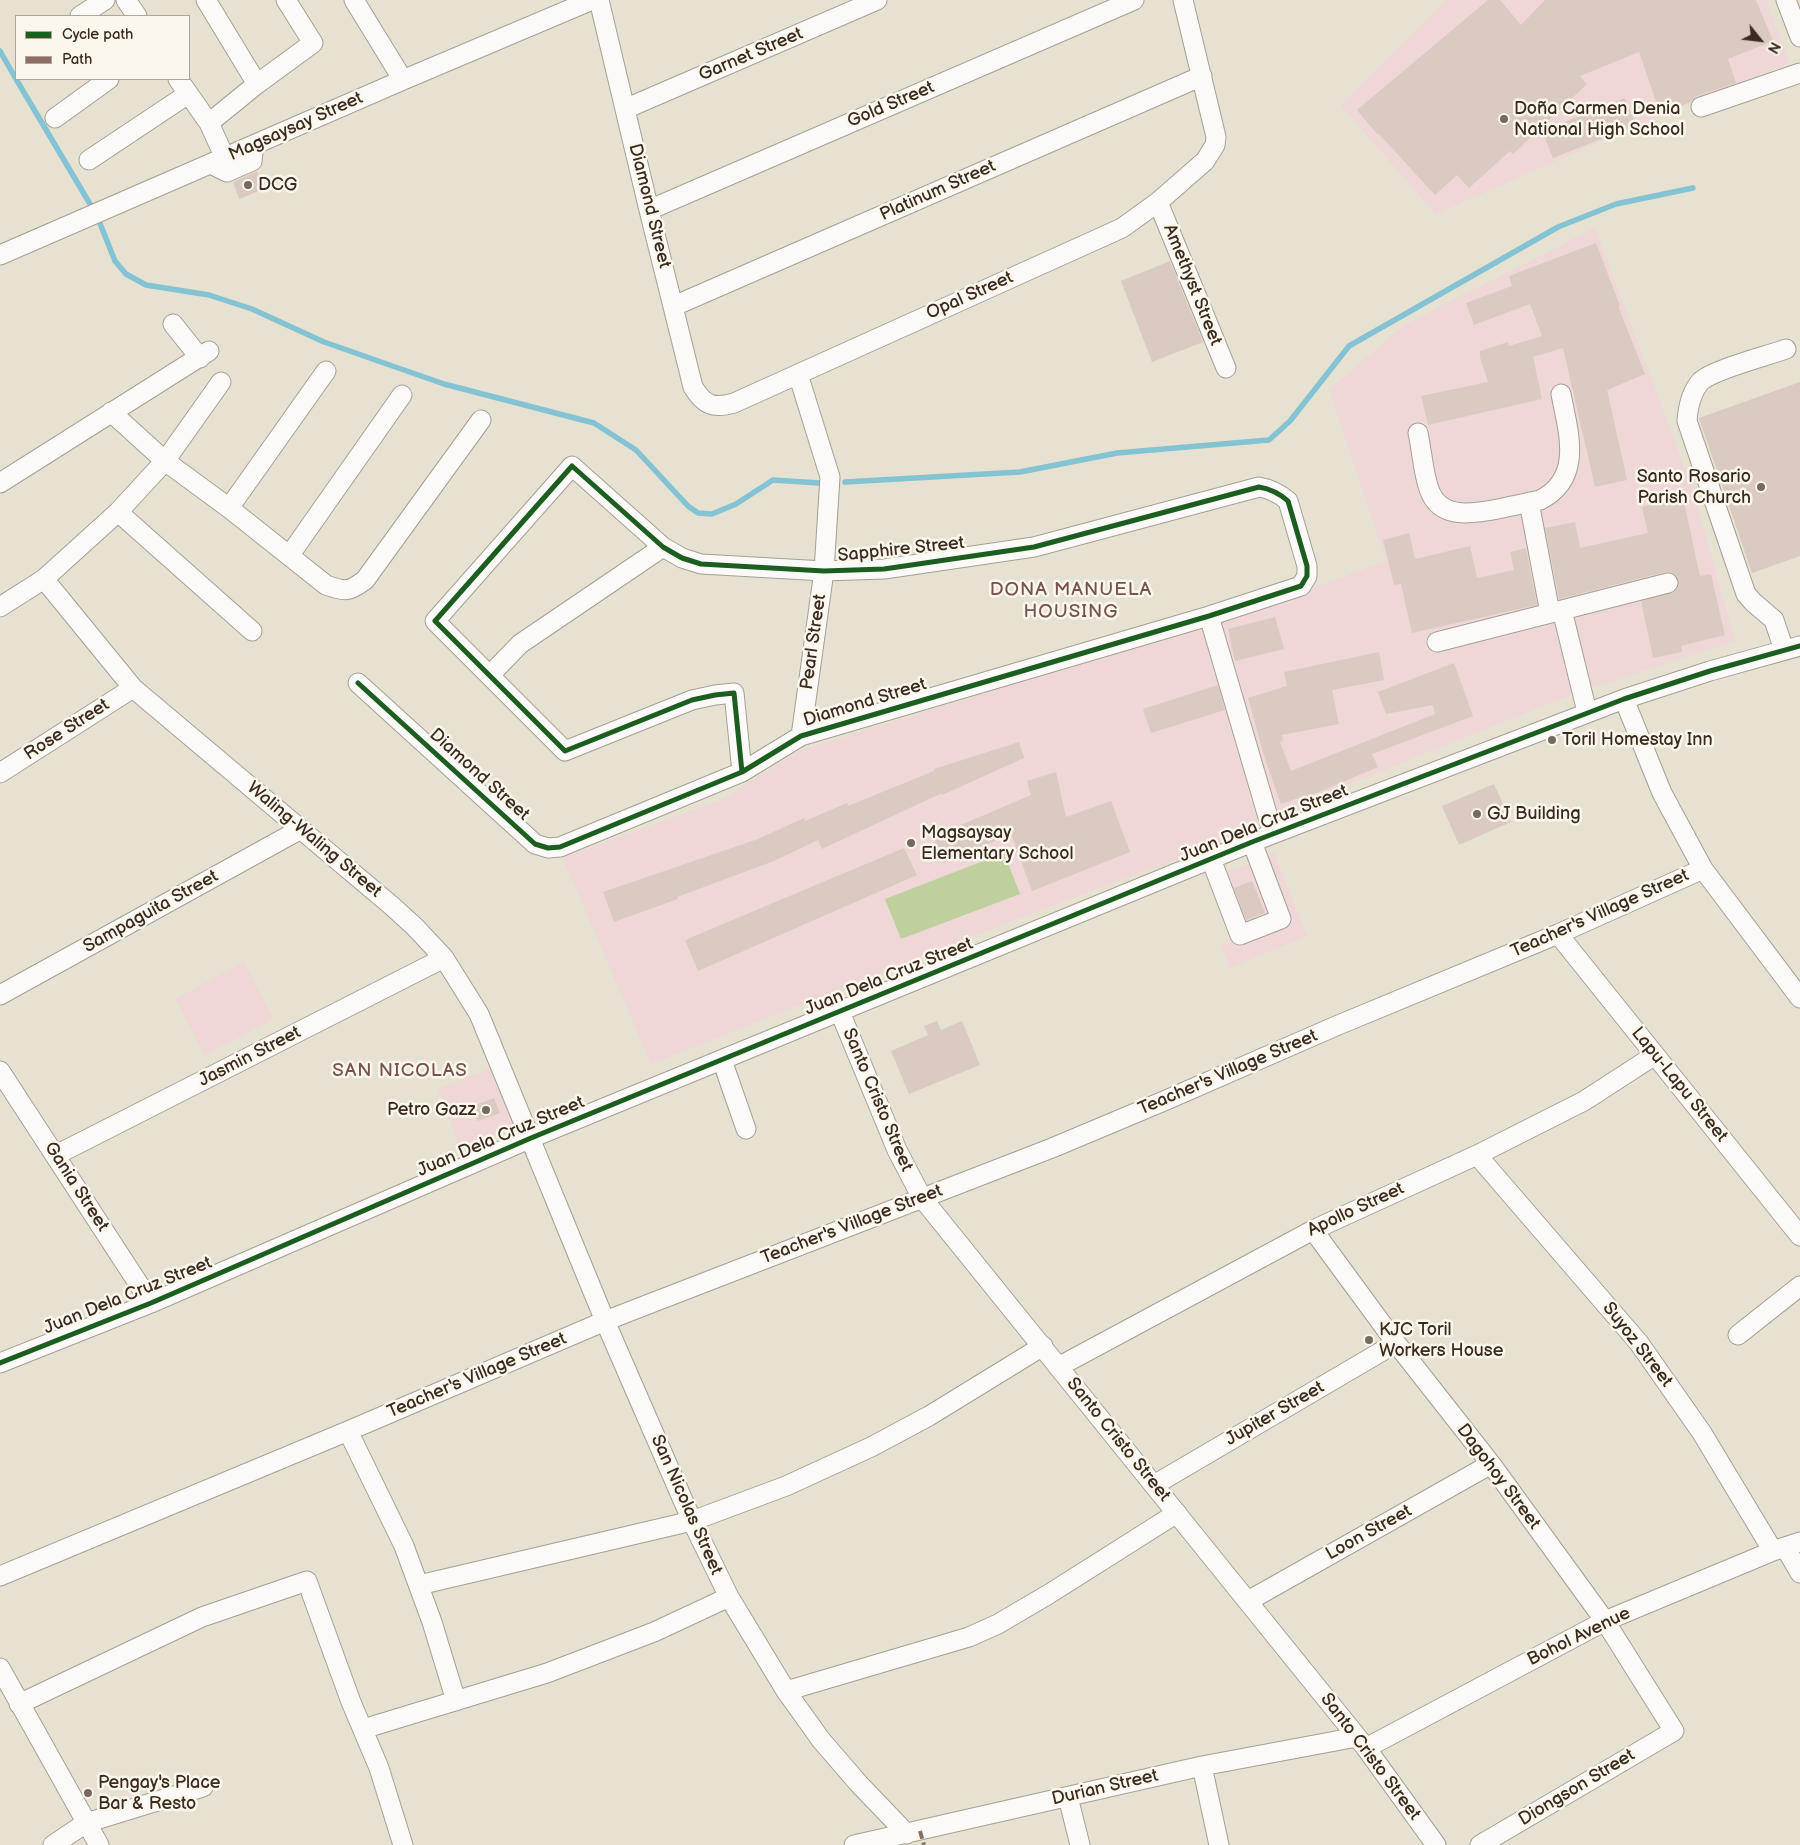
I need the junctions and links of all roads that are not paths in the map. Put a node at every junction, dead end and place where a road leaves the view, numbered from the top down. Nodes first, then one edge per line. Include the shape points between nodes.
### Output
1 (105, 0) edge
2 (126, 0) edge
3 (206, 0) edge
4 (286, 0) edge
5 (354, 0) edge
6 (372, 0) edge
7 (592, 0) edge
8 (599, 0) edge
9 (878, 0) edge
10 (1134, 0) edge
11 (1183, 0) edge
12 (1786, 0) edge
13 (82, 15) edge
14 (136, 15) edge
15 (369, 23) junction
16 (1800, 37) edge
17 (1800, 73) edge
18 (1202, 76) junction
19 (108, 80) edge
20 (403, 80) junction
21 (257, 84) junction
22 (183, 86) edge
23 (1701, 106) dead end
24 (625, 109) junction
25 (55, 118) dead end
26 (209, 123) junction
27 (89, 160) dead end
28 (218, 161) junction
29 (1158, 202) junction
30 (649, 210) junction
31 (0, 255) edge
32 (674, 306) junction
33 (173, 324) dead end
34 (1786, 350) dead end
35 (1226, 368) dead end
36 (326, 371) dead end
37 (798, 374) junction
38 (221, 382) dead end
39 (1561, 394) dead end
40 (402, 395) dead end
41 (711, 405) joint
42 (112, 412) junction
43 (481, 420) dead end
44 (1418, 433) dead end
45 (165, 461) junction
46 (0, 483) edge
47 (1529, 502) junction
48 (229, 508) junction
49 (118, 512) junction
50 (663, 547) junction
51 (289, 556) junction
52 (824, 571) junction
53 (44, 580) junction
54 (1668, 583) dead end
55 (1301, 586) joint
56 (0, 607) edge
57 (1556, 612) junction
58 (1209, 616) junction
59 (252, 631) dead end
60 (1437, 642) dead end
61 (1792, 648) edge
62 (490, 675) junction
63 (358, 683) dead end
64 (133, 688) junction
65 (1624, 699) junction
66 (1587, 712) junction
67 (801, 736) junction
68 (742, 772) junction
69 (0, 773) edge
70 (301, 829) junction
71 (1273, 834) junction
72 (1252, 842) junction
73 (1211, 859) junction
74 (1703, 870) junction
75 (1558, 934) junction
76 (444, 958) junction
77 (0, 995) edge
78 (1800, 998) edge
79 (840, 1012) junction
80 (1655, 1055) junction
81 (722, 1060) junction
82 (0, 1071) edge
83 (746, 1129) dead end
84 (531, 1138) junction
85 (56, 1155) junction
86 (1477, 1155) junction
87 (922, 1198) junction
88 (1312, 1230) junction
89 (1800, 1236) edge
90 (1800, 1286) edge
91 (151, 1303) junction
92 (605, 1320) junction
93 (1738, 1335) dead end
94 (1396, 1343) junction
95 (1043, 1346) junction
96 (0, 1363) edge
97 (1058, 1367) junction
98 (348, 1431) junction
99 (1491, 1464) junction
100 (1154, 1485) junction
101 (1177, 1513) junction
102 (692, 1520) junction
103 (1786, 1547) edge
104 (1800, 1573) edge
105 (0, 1576) edge
106 (419, 1586) junction
107 (729, 1597) junction
108 (1248, 1601) junction
109 (1604, 1621) junction
110 (0, 1668) edge
111 (786, 1691) junction
112 (10, 1698) edge
113 (456, 1700) junction
114 (362, 1729) junction
115 (1674, 1731) joint
116 (1361, 1742) junction
117 (1202, 1766) junction
118 (203, 1787) dead end
119 (1068, 1797) junction
120 (86, 1822) junction
121 (906, 1834) junction
122 (53, 1845) edge
123 (99, 1845) edge
124 (402, 1845) edge
125 (854, 1845) edge
126 (1080, 1845) edge
127 (1219, 1845) edge
128 (1436, 1845) edge
129 (1480, 1845) edge

1 - 13 street
2 - 14 street
3 - 21 street
4 - 21 street via 313,43
5 - 15 street
6 - 15 street
7 - 20 street, Magsaysay Street
8 - 24 street, Diamond Street
9 - 24 street, Garnet Street
10 - 30 street, Gold Street
11 - 18 street
12 - 16 street
15 - 20 street
17 - 23 street
18 - 29 street, Opal Street via 1216,136 1215,145 1197,168
18 - 32 street, Platinum Street
19 - 25 street
20 - 28 street, Magsaysay Street
21 - 26 street
22 - 26 street
22 - 27 street
24 - 30 street, Diamond Street
26 - 28 street
28 - 31 street, Magsaysay Street
29 - 35 street, Amethyst Street
29 - 37 street, Opal Street via 1122,228
30 - 32 street, Diamond Street
32 - 41 street, Diamond Street via 693,387 700,398
33 - 42 street via 205,354
34 - 61 street via 1712,374 1694,392 1687,421 1746,594 1774,620
36 - 48 street
37 - 41 street, Opal Street via 734,404
37 - 52 street, Pearl Street via 830,477
38 - 45 street
39 - 47 street via 1570,440 1566,473 1550,495
40 - 51 street
42 - 45 street
42 - 46 street
43 - 51 street via 365,580 353,589 341,590 326,585
44 - 47 street via 1429,489 1434,500 1446,510 1472,514
45 - 48 street
45 - 49 street
47 - 57 street
48 - 51 street
49 - 53 street
49 - 59 street
50 - 52 street, Sapphire Street via 701,564
50 - 62 street via 520,644
50 - 62 street, Sapphire Street via 572,466 434,621
52 - 55 street, Sapphire Street via 884,569 1034,547 1259,487 1270,488 1288,501 1307,566
52 - 67 street, Pearl Street
53 - 56 street
53 - 64 street, Waling-Waling Street
54 - 57 street
55 - 58 street, Diamond Street
57 - 60 street
57 - 66 street
58 - 67 street, Diamond Street
58 - 71 street
61 - 65 street, Juan Dela Cruz Street
62 - 68 street via 566,751 692,700 734,693
63 - 68 street, Diamond Street via 535,844 548,848 560,846
64 - 69 street, Rose Street
64 - 70 street, Waling-Waling Street
65 - 66 street, Juan Dela Cruz Street
65 - 74 street via 1662,793
66 - 71 street, Juan Dela Cruz Street
67 - 68 street, Diamond Street
70 - 76 street, Waling-Waling Street via 416,927
70 - 77 street, Sampaguita Street
71 - 72 street, Juan Dela Cruz Street
72 - 73 street, Juan Dela Cruz Street
72 - 73 street via 1282,919 1240,935
73 - 79 street, Juan Dela Cruz Street
74 - 75 street, Teacher's Village Street
74 - 78 street
75 - 80 street, Lapu-Lapu Street
75 - 87 street, Teacher's Village Street via 1052,1148
76 - 84 street, Waling-Waling Street via 479,1014
76 - 85 street, Jasmin Street
79 - 81 street, Juan Dela Cruz Street
79 - 87 street, Santo Cristo Street via 897,1150
80 - 86 street, Apollo Street via 1584,1101
80 - 89 street, Lapu-Lapu Street
81 - 83 street
81 - 84 street, Juan Dela Cruz Street
82 - 85 street, Gania Street
84 - 91 street, Juan Dela Cruz Street
84 - 92 street, San Nicolas Street
85 - 91 street, Gania Street
86 - 88 street, Apollo Street
86 - 103 street, Suyoz Street via 1639,1343
87 - 92 street, Teacher's Village Street
87 - 95 street, Santo Cristo Street
88 - 94 street, Dagohoy Street
88 - 97 street, Apollo Street
90 - 93 street
91 - 96 street, Juan Dela Cruz Street
92 - 98 street, Teacher's Village Street
92 - 102 street, San Nicolas Street
94 - 99 street, Dagohoy Street
94 - 100 street, Jupiter Street
95 - 97 street, Santo Cristo Street
95 - 102 street via 929,1416 871,1446 786,1486
97 - 100 street, Santo Cristo Street
98 - 105 street, Teacher's Village Street
98 - 106 street via 404,1546
99 - 108 street, Loon Street
99 - 109 street, Dagohoy Street
100 - 101 street, Santo Cristo Street
101 - 108 street, Santo Cristo Street
101 - 111 street via 998,1624 969,1637
102 - 106 street
102 - 107 street, San Nicolas Street
103 - 104 street, Suyoz Street
103 - 109 street, Bohol Avenue
106 - 113 street
107 - 111 street, San Nicolas Street
107 - 113 street via 654,1632 556,1670
108 - 116 street, Santo Cristo Street
109 - 115 street, Dagohoy Street
109 - 116 street, Bohol Avenue
110 - 112 street
111 - 121 street, San Nicolas Street via 821,1740
112 - 114 street via 202,1617 307,1580
112 - 120 street
113 - 114 street
114 - 124 street via 380,1768
115 - 129 street, Diongson Street
116 - 117 street, Durian Street
116 - 128 street, Santo Cristo Street
117 - 119 street, Durian Street
117 - 127 street
118 - 120 street
119 - 121 street, Durian Street
119 - 126 street
120 - 122 street
120 - 123 street
121 - 125 street, Durian Street

